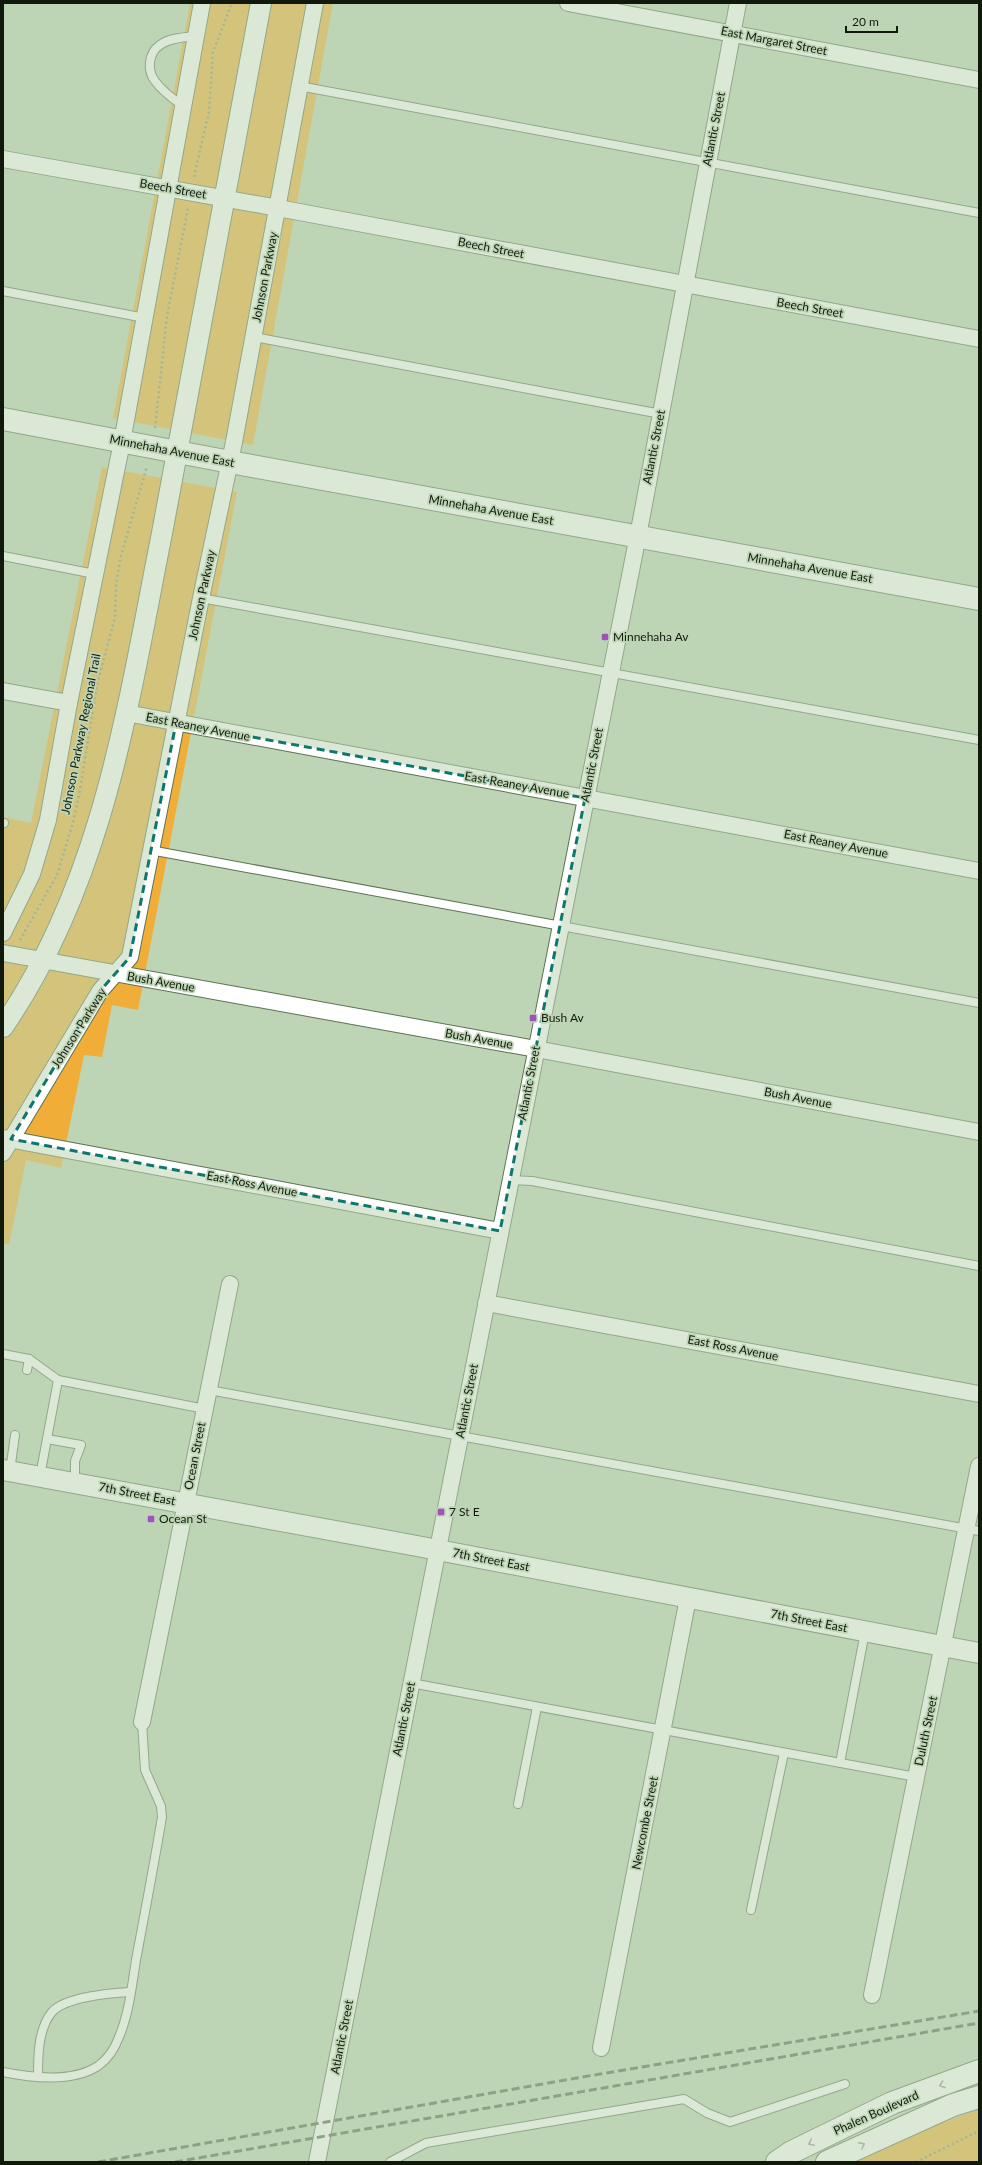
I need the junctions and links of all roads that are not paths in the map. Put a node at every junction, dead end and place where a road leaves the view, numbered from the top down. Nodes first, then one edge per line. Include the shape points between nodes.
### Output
1 (202, 3) edge
2 (261, 3) edge
3 (315, 3) edge
4 (568, 3) edge
5 (738, 3) edge
6 (732, 33) junction
7 (196, 36) junction
8 (979, 80) edge
9 (299, 86) junction
10 (183, 106) junction
11 (3, 159) edge
12 (708, 162) junction
13 (168, 188) junction
14 (224, 198) junction
15 (278, 208) junction
16 (979, 213) edge
17 (685, 285) junction
18 (3, 291) edge
19 (145, 318) junction
20 (254, 337) junction
21 (979, 339) edge
22 (661, 414) junction
23 (3, 419) edge
24 (122, 442) junction
25 (178, 452) junction
26 (230, 462) junction
27 (637, 536) junction
28 (3, 556) edge
29 (95, 574) junction
30 (201, 598) junction
31 (979, 599) edge
32 (610, 672) junction
33 (3, 691) edge
34 (69, 703) junction
35 (126, 713) junction
36 (176, 723) junction
37 (979, 740) edge
38 (585, 798) junction
39 (150, 850) junction
40 (979, 871) edge
41 (560, 926) junction
42 (3, 933) edge
43 (3, 953) edge
44 (43, 961) junction
45 (115, 974) junction
46 (979, 1003) edge
47 (3, 1027) edge
48 (536, 1049) junction
49 (979, 1132) edge
50 (7, 1138) edge
51 (3, 1153) edge
52 (510, 1180) junction
53 (500, 1231) junction
54 (979, 1266) edge
55 (230, 1284) dead end
56 (486, 1302) junction
57 (3, 1354) edge
58 (28, 1359) junction
59 (27, 1370) dead end
60 (58, 1380) junction
61 (209, 1390) junction
62 (979, 1394) edge
63 (205, 1409) junction
64 (15, 1435) dead end
65 (460, 1435) junction
66 (47, 1439) junction
67 (979, 1466) edge
68 (6, 1470) edge
69 (40, 1476) junction
70 (75, 1483) junction
71 (186, 1503) junction
72 (973, 1529) edge
73 (438, 1550) junction
74 (688, 1598) junction
75 (865, 1632) junction
76 (944, 1646) junction
77 (979, 1653) edge
78 (411, 1683) junction
79 (537, 1706) junction
80 (142, 1722) joint
81 (663, 1731) junction
82 (784, 1753) junction
83 (840, 1763) junction
84 (916, 1777) junction
85 (518, 1804) dead end
86 (751, 1910) dead end
87 (130, 1992) junction
88 (872, 1995) dead end
89 (601, 2048) dead end
90 (979, 2071) edge
91 (3, 2072) edge
92 (38, 2077) junction
93 (845, 2084) dead end
94 (979, 2097) edge
95 (317, 2162) edge
96 (390, 2162) edge
97 (777, 2162) edge
98 (827, 2162) edge

1 - 7 street
2 - 14 street
3 - 9 street, Johnson Parkway
4 - 6 street, East Margaret Street
5 - 6 street, Atlantic Street
6 - 8 street, East Margaret Street
6 - 12 street, Atlantic Street
7 - 10 street
7 - 10 lane via 160,45 150,62 149,71 155,81
9 - 12 lane
9 - 15 street, Johnson Parkway
10 - 13 street
11 - 13 street, Beech Street
12 - 16 lane
12 - 17 street, Atlantic Street
13 - 14 street, Beech Street
13 - 19 street
14 - 15 street, Beech Street
14 - 25 street
15 - 17 street, Beech Street
15 - 20 street, Johnson Parkway
17 - 21 street, Beech Street
17 - 22 street, Atlantic Street
18 - 19 lane
19 - 24 street
20 - 22 lane
20 - 26 street, Johnson Parkway
22 - 27 street, Atlantic Street
23 - 24 main road, Minnehaha Avenue East
24 - 25 main road, Minnehaha Avenue East
24 - 29 street
25 - 26 main road, Minnehaha Avenue East
25 - 35 street
26 - 27 main road, Minnehaha Avenue East
26 - 30 street, Johnson Parkway
27 - 31 main road, Minnehaha Avenue East
27 - 32 street, Atlantic Street
28 - 29 lane
29 - 34 street
30 - 32 lane
30 - 36 street, Johnson Parkway
32 - 37 lane
32 - 38 street, Atlantic Street
33 - 34 street
34 - 42 street via 46,827 32,874
35 - 36 street, East Reaney Avenue
35 - 44 street via 99,824 70,904
36 - 38 street, East Reaney Avenue
36 - 39 street, Johnson Parkway
38 - 40 street, East Reaney Avenue
38 - 41 street, Atlantic Street
39 - 41 lane
39 - 45 street, Johnson Parkway via 130,956
41 - 46 lane
41 - 48 street, Atlantic Street
43 - 44 street, Bush Avenue
44 - 45 street, Bush Avenue
44 - 47 street
45 - 48 street, Bush Avenue
45 - 50 street, Johnson Parkway via 100,991
48 - 49 street, Bush Avenue
48 - 52 street, Atlantic Street
50 - 51 street, Johnson Parkway
50 - 53 street, East Ross Avenue
52 - 53 street, Atlantic Street
52 - 54 lane via 532,1181
53 - 56 street, Atlantic Street
55 - 61 street, Ocean Street
56 - 62 street, East Ross Avenue
56 - 65 street, Atlantic Street
57 - 58 lane
58 - 59 lane
58 - 60 lane
60 - 63 lane
60 - 66 lane
61 - 63 street, Ocean Street
61 - 65 lane
63 - 71 street, Ocean Street
64 - 68 lane
65 - 72 lane
65 - 73 street, Atlantic Street
66 - 69 lane
66 - 70 lane via 81,1445 75,1461
67 - 72 street, Duluth Street
68 - 69 street, 7th Street East
69 - 70 street, 7th Street East
70 - 71 street, 7th Street East
71 - 73 street, 7th Street East
71 - 80 street, Ocean Street
72 - 76 street, Duluth Street
73 - 74 street, 7th Street East
73 - 78 street, Atlantic Street
74 - 75 street, 7th Street East
74 - 81 street, Newcombe Street
75 - 76 street, 7th Street East
75 - 83 lane
76 - 77 street, 7th Street East
76 - 84 street, Duluth Street
78 - 79 lane
78 - 95 street, Atlantic Street
79 - 81 lane
79 - 85 lane
80 - 87 lane via 144,1770 161,1806 162,1817
81 - 82 lane
81 - 89 street, Newcombe Street
82 - 83 lane
82 - 86 lane
83 - 84 lane
84 - 88 street, Duluth Street
87 - 92 lane via 120,2036 110,2054 97,2066 62,2077
87 - 92 lane via 98,1994 52,2011 43,2028 38,2053
90 -> 97 main road, Phalen Boulevard via 892,2103 790,2153
91 - 92 lane
93 - 96 lane via 730,2122 707,2113 684,2099 426,2143
98 -> 94 main road, Phalen Boulevard via 953,2105

